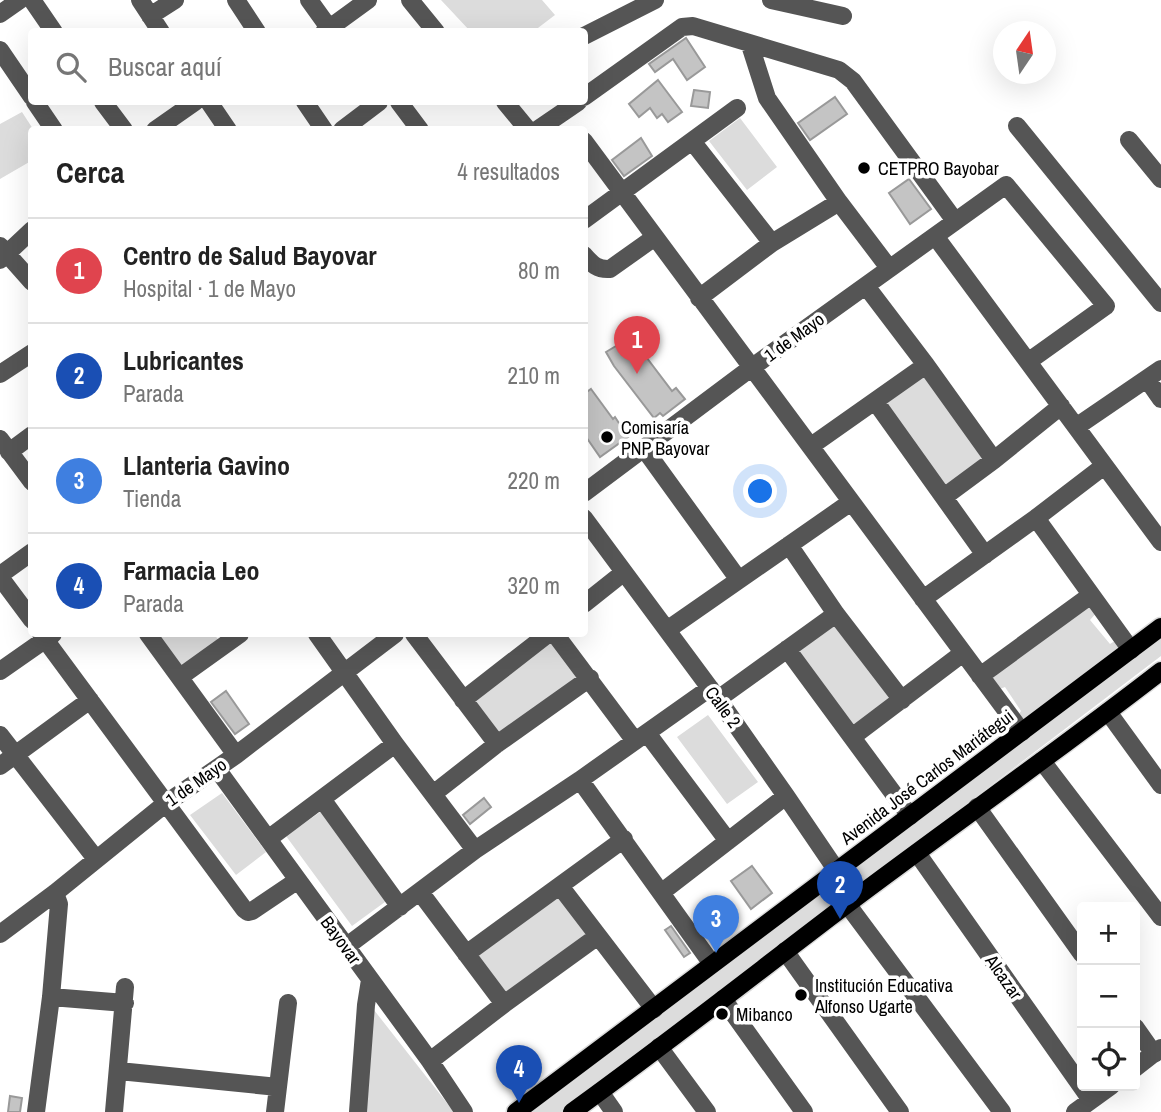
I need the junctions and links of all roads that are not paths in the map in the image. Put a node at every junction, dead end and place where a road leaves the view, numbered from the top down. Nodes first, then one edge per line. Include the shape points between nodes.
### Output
1 (32, 0) edge
2 (140, 0) edge
3 (175, 0) edge
4 (236, 0) edge
5 (309, 0) edge
6 (368, 0) edge
7 (410, 0) edge
8 (654, 0) edge
9 (771, 0) edge
10 (150, 16) junction
11 (844, 16) dead end
12 (51, 28) edge
13 (158, 28) edge
14 (254, 28) edge
15 (328, 28) edge
16 (332, 28) edge
17 (433, 28) edge
18 (588, 34) edge
19 (750, 45) junction
20 (0, 50) edge
21 (28, 91) edge
22 (588, 94) edge
23 (37, 105) edge
24 (105, 105) edge
25 (191, 105) edge
26 (211, 105) edge
27 (307, 105) edge
28 (375, 105) edge
29 (401, 105) edge
30 (507, 105) edge
31 (574, 105) edge
32 (737, 108) dead end
33 (51, 126) edge
34 (121, 126) edge
35 (162, 126) edge
36 (225, 126) edge
37 (321, 126) edge
38 (347, 126) edge
39 (417, 126) edge
40 (525, 126) edge
41 (543, 126) edge
42 (1017, 126) dead end
43 (1129, 140) dead end
44 (692, 141) junction
45 (588, 146) edge
46 (1161, 179) edge
47 (623, 193) junction
48 (839, 202) junction
49 (588, 217) edge
50 (955, 221) junction
51 (28, 232) edge
52 (935, 236) junction
53 (655, 237) junction
54 (772, 243) junction
55 (2, 253) edge
56 (588, 259) edge
57 (889, 268) junction
58 (28, 278) edge
59 (866, 286) junction
60 (699, 298) junction
61 (1161, 303) edge
62 (28, 356) edge
63 (1029, 361) junction
64 (926, 365) junction
65 (751, 368) junction
66 (0, 374) edge
67 (1154, 374) edge
68 (1161, 399) edge
69 (875, 401) junction
70 (1061, 406) junction
71 (1076, 427) junction
72 (28, 437) edge
73 (5, 446) edge
74 (811, 446) junction
75 (645, 450) junction
76 (994, 460) junction
77 (1104, 466) junction
78 (28, 477) edge
79 (588, 490) edge
80 (944, 497) junction
81 (851, 502) junction
82 (1036, 518) junction
83 (588, 524) edge
84 (1161, 542) edge
85 (789, 545) junction
86 (28, 555) edge
87 (985, 555) junction
88 (624, 573) junction
89 (0, 576) edge
90 (739, 580) junction
91 (1091, 595) junction
92 (923, 599) junction
93 (588, 601) edge
94 (28, 614) edge
95 (836, 614) junction
96 (1161, 627) edge
97 (667, 630) junction
98 (43, 637) edge
99 (47, 637) edge
100 (150, 637) edge
101 (319, 637) edge
102 (392, 637) edge
103 (416, 637) edge
104 (544, 637) edge
105 (557, 637) edge
106 (221, 639) edge
107 (787, 649) junction
108 (1131, 650) junction
109 (963, 653) junction
110 (0, 671) edge
111 (1161, 671) edge
112 (344, 672) junction
113 (980, 676) junction
114 (180, 677) junction
115 (590, 678) junction
116 (714, 694) junction
117 (463, 699) junction
118 (90, 700) junction
119 (902, 700) junction
120 (1108, 712) junction
121 (1022, 732) junction
122 (0, 735) edge
123 (641, 737) junction
124 (852, 737) junction
125 (395, 744) junction
126 (496, 744) junction
127 (236, 755) junction
128 (7, 761) edge
129 (1042, 761) junction
130 (217, 769) junction
131 (580, 780) junction
132 (1161, 785) edge
133 (433, 794) junction
134 (786, 796) junction
135 (322, 799) junction
136 (165, 804) junction
137 (977, 807) junction
138 (910, 816) junction
139 (268, 839) junction
140 (624, 839) junction
141 (728, 841) junction
142 (475, 850) junction
143 (917, 853) junction
144 (96, 859) junction
145 (836, 871) junction
146 (298, 880) junction
147 (560, 886) junction
148 (419, 892) junction
149 (662, 892) junction
150 (55, 893) junction
151 (847, 904) junction
152 (400, 907) junction
153 (1161, 918) edge
154 (0, 934) edge
155 (598, 936) junction
156 (347, 946) junction
157 (1077, 947) edge
158 (785, 951) junction
159 (466, 954) junction
160 (712, 964) junction
161 (370, 981) junction
162 (51, 997) junction
163 (723, 999) junction
164 (288, 1003) dead end
165 (504, 1004) junction
166 (654, 1009) junction
167 (1136, 1028) edge
168 (659, 1047) junction
169 (1157, 1051) edge
170 (430, 1061) junction
171 (1140, 1064) edge
172 (119, 1071) junction
173 (278, 1087) junction
174 (1104, 1091) edge
175 (600, 1092) junction
176 (1091, 1100) junction
177 (36, 1112) edge
178 (114, 1112) edge
179 (275, 1112) edge
180 (358, 1112) edge
181 (464, 1112) edge
182 (516, 1112) edge
183 (572, 1112) edge
184 (614, 1112) edge
185 (707, 1112) edge
186 (804, 1112) edge
187 (900, 1112) edge
188 (1002, 1112) edge
189 (1075, 1112) edge

1 - 12 street
2 - 10 street
3 - 10 street
4 - 14 street
5 - 15 street
6 - 16 street
7 - 17 street
8 - 18 street
9 - 11 street
10 - 13 street
19 - 22 street via 693,26 682,27
19 - 48 street via 767,98
19 - 50 street via 839,70 853,81
20 - 21 street
23 - 33 street
24 - 34 street
25 - 35 street
26 - 36 street
27 - 37 street
28 - 38 street
29 - 39 street
30 - 40 street
31 - 41 street
32 - 44 street
42 - 61 street
43 - 46 street
44 - 47 street
44 - 54 street
45 - 47 street
47 - 49 street
47 - 53 street
48 - 54 street
48 - 57 street
50 - 52 street, 1 de Mayo
50 - 63 street, 1 de Mayo via 1006,185 1106,306
51 - 55 street
52 - 57 street, 1 de Mayo
52 - 63 street
53 - 56 street via 610,269 595,267
53 - 60 street
54 - 60 street
55 - 58 street
57 - 59 street, 1 de Mayo
59 - 64 street
59 - 65 street, 1 de Mayo
60 - 65 street
62 - 66 street
63 - 70 street
64 - 69 street
64 - 76 street
65 - 74 street
65 - 75 street, 1 de Mayo
67 - 68 street
67 - 71 street
69 - 74 street
69 - 80 street
70 - 71 street
70 - 76 street
71 - 77 street
72 - 73 street
73 - 78 street
74 - 81 street
75 - 79 street, 1 de Mayo
75 - 90 street
76 - 80 street
77 - 82 street
77 - 84 street
80 - 87 street
81 - 85 street
81 - 92 street
82 - 87 street
82 - 91 street
83 - 88 street, Calle 2
85 - 90 street
85 - 95 street
86 - 89 street
87 - 92 street
88 - 93 street
88 - 97 street, Calle 2
89 - 94 street
90 - 97 street
91 - 108 street
91 - 113 street
92 - 109 street
95 - 107 street
95 - 119 street
96 - 108 main road, Avenida José Carlos Mariátegui
97 - 116 street, Calle 2
98 - 110 street
99 - 118 street
100 - 114 street
101 - 112 street
102 - 112 street, 1 de Mayo
103 - 117 street
104 - 117 street
105 - 115 street
106 - 114 street
107 - 116 street
107 - 124 street
108 - 121 main road, Avenida José Carlos Mariátegui
109 - 113 street
109 - 119 street
111 - 120 main road
112 - 125 street
112 - 127 street, 1 de Mayo
113 - 121 street
114 - 127 street
115 - 123 street
115 - 126 street
116 - 123 street
116 - 134 street, Calle 2
117 - 126 street
118 - 128 street
118 - 136 street
119 - 124 street
120 - 129 main road
120 - 132 street
121 - 138 main road, Avenida José Carlos Mariátegui
122 - 128 street
123 - 131 street
123 - 141 street
124 - 138 street
125 - 133 street
125 - 135 street
126 - 133 street
127 - 130 street, 1 de Mayo
128 - 144 street
129 - 137 main road
129 - 153 street
130 - 136 street, 1 de Mayo
130 - 139 street, Bayovar
131 - 140 street
131 - 142 street
133 - 142 street
134 - 141 street
134 - 145 street, Calle 2
135 - 139 street
135 - 152 street
136 - 144 street, 1 de Mayo
136 - 146 street via 248,912
137 - 143 main road
137 - 157 street
138 - 145 main road, Avenida José Carlos Mariátegui
139 - 146 street, Bayovar
140 - 147 street
140 - 149 street
141 - 149 street
142 - 148 street
143 - 151 main road
143 - 176 street, Alcazar
144 - 150 street, 1 de Mayo
145 - 151 street, Calle 2
145 - 160 main road, Avenida José Carlos Mariátegui
146 - 156 street, Bayovar
147 - 155 street
147 - 159 street
148 - 152 street
148 - 159 street
149 - 160 street
150 - 154 street, 1 de Mayo
150 - 162 street via 59,904
151 - 158 main road
151 - 188 street, Calle 2
152 - 156 street
155 - 165 street
155 - 166 street
156 - 161 street, Bayovar
158 - 163 main road
158 - 187 street
159 - 165 street
160 - 166 main road, Avenida José Carlos Mariátegui
161 - 170 street, Bayovar
161 - 180 street
162 - 172 street via 125,995
162 - 177 street
163 - 168 main road
163 - 186 street
164 - 173 street
165 - 170 street
166 - 182 main road, Avenida José Carlos Mariátegui
167 - 169 street
168 - 175 main road
168 - 185 street
169 - 171 street
170 - 181 street, Bayovar
172 - 173 street
172 - 178 street
173 - 179 street
174 - 176 street
175 - 183 main road
175 - 184 street
176 - 189 street

